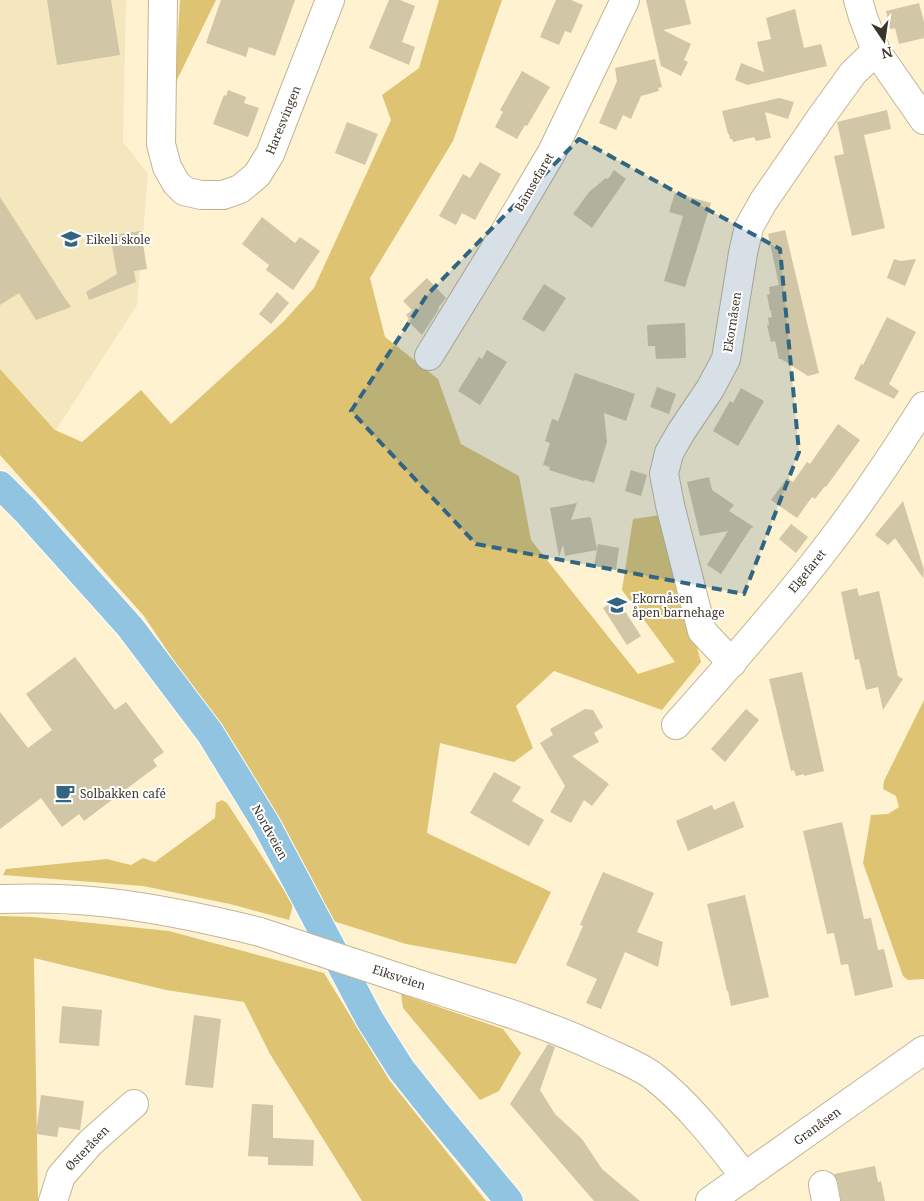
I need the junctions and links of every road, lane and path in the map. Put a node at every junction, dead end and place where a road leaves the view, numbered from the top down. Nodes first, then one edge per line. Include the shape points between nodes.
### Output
1 (163, 0) edge
2 (330, 0) edge
3 (625, 0) edge
4 (858, 0) edge
5 (876, 51) junction
6 (924, 120) edge
7 (428, 356) dead end
8 (924, 406) edge
9 (0, 485) edge
10 (732, 663) junction
11 (676, 725) dead end
12 (0, 899) edge
13 (924, 1050) edge
14 (134, 1104) dead end
15 (745, 1177) junction
16 (53, 1201) edge
17 (509, 1201) edge
18 (710, 1201) edge

1 - 2 street, Haresvingen via 160,144 176,183 184,191 201,195 223,195 240,189 257,175 270,154
3 - 7 street, Bamsefaret via 552,152
4 - 5 street
5 - 6 street
5 - 10 street, Ekornåsen via 853,73 749,227 726,359 681,432 664,474 702,631
8 - 10 street, Elgefaret via 829,544
9 - 17 main road, Nordveien via 130,627 210,733 266,824 370,1020 436,1114
10 - 11 street, Elgefaret
12 - 15 street, Eiksveien, bridge via 91,901 209,919 260,932 544,1026 588,1043 652,1076 670,1091
13 - 15 street, Granåsen
14 - 16 street, Østeråsen via 90,1143 61,1176
15 - 18 street, Granåsen

